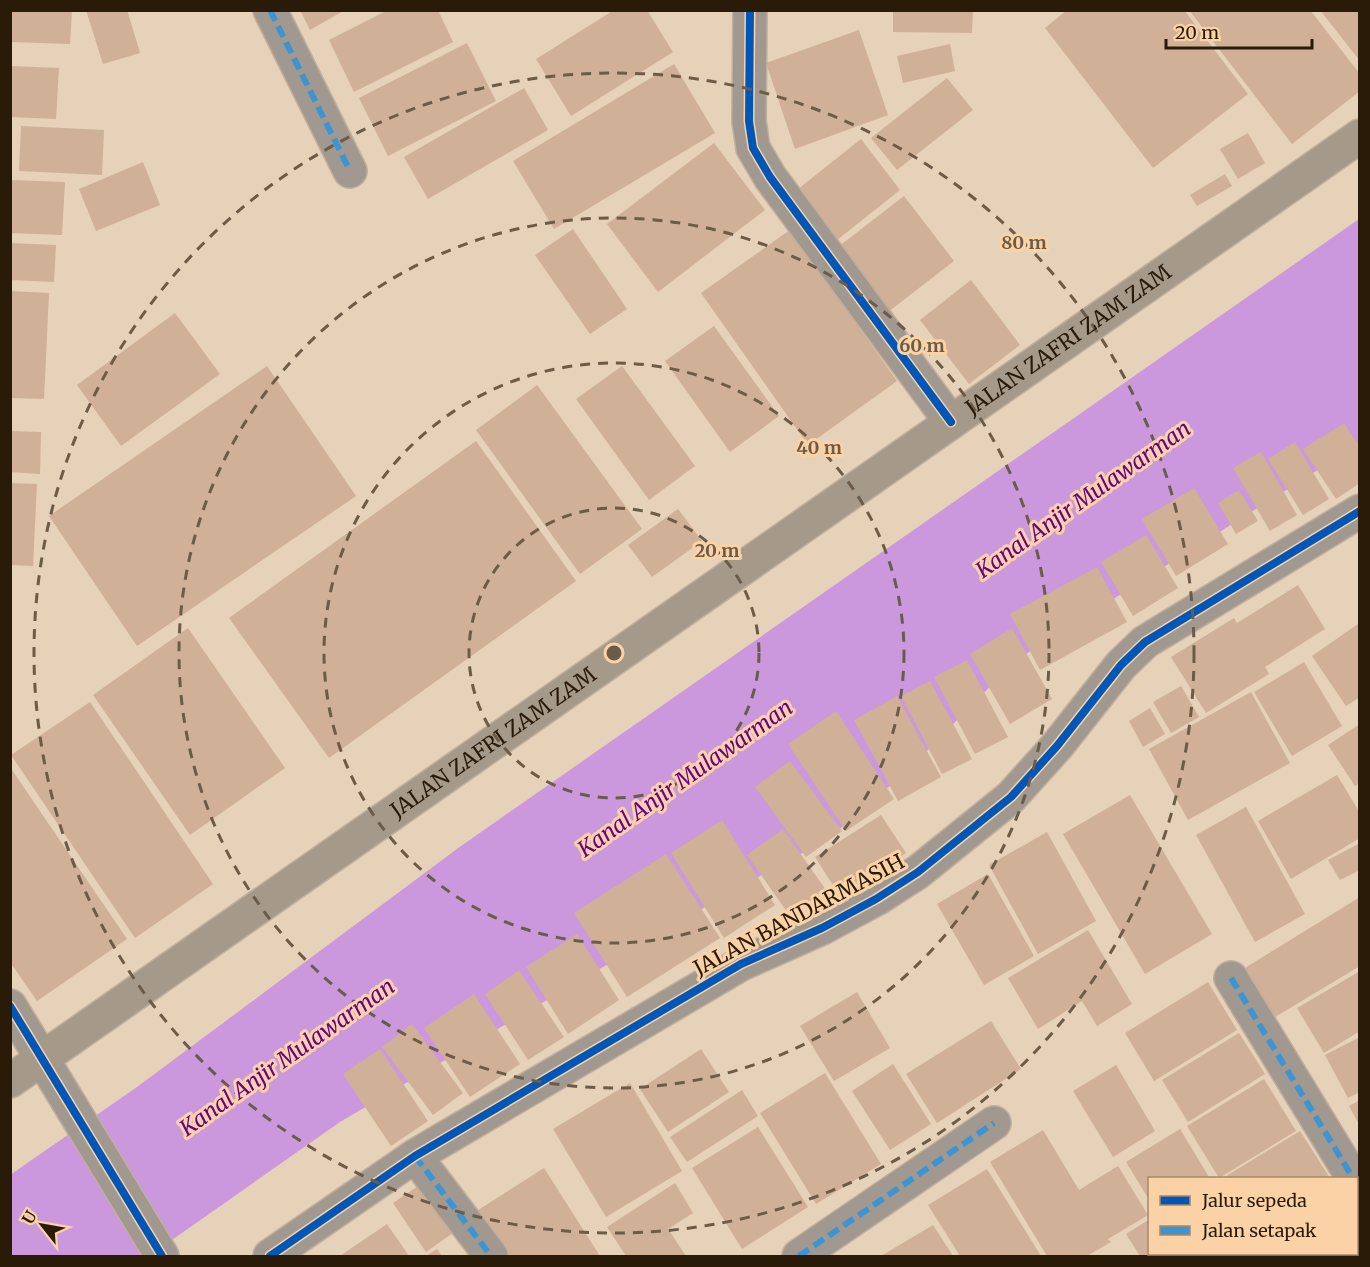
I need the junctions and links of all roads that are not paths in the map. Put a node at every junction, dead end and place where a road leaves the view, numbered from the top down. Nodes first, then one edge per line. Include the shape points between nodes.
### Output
1 (270, 10) edge
2 (750, 10) edge
3 (1359, 136) edge
4 (350, 171) dead end
5 (951, 422) junction
6 (1359, 511) edge
7 (1231, 978) dead end
8 (10, 1006) edge
9 (42, 1059) junction
10 (10, 1081) edge
11 (994, 1123) dead end
12 (415, 1156) junction
13 (1352, 1177) edge
14 (162, 1257) edge
15 (270, 1257) edge
16 (491, 1257) edge
17 (799, 1257) edge

1 - 4 street
2 - 5 street via 749,121 753,148 770,177
3 - 5 main road, JALAN ZAFRI ZAM ZAM
5 - 9 main road, JALAN ZAFRI ZAM ZAM
6 - 12 street, JALAN BANDARMASIH via 1145,642 1121,665 1058,746 1011,797 918,872 822,928 741,964
7 - 13 street
8 - 9 street
9 - 10 main road, JALAN ZAFRI ZAM ZAM
9 - 14 street
11 - 17 street
12 - 15 street, JALAN BANDARMASIH
12 - 16 street

